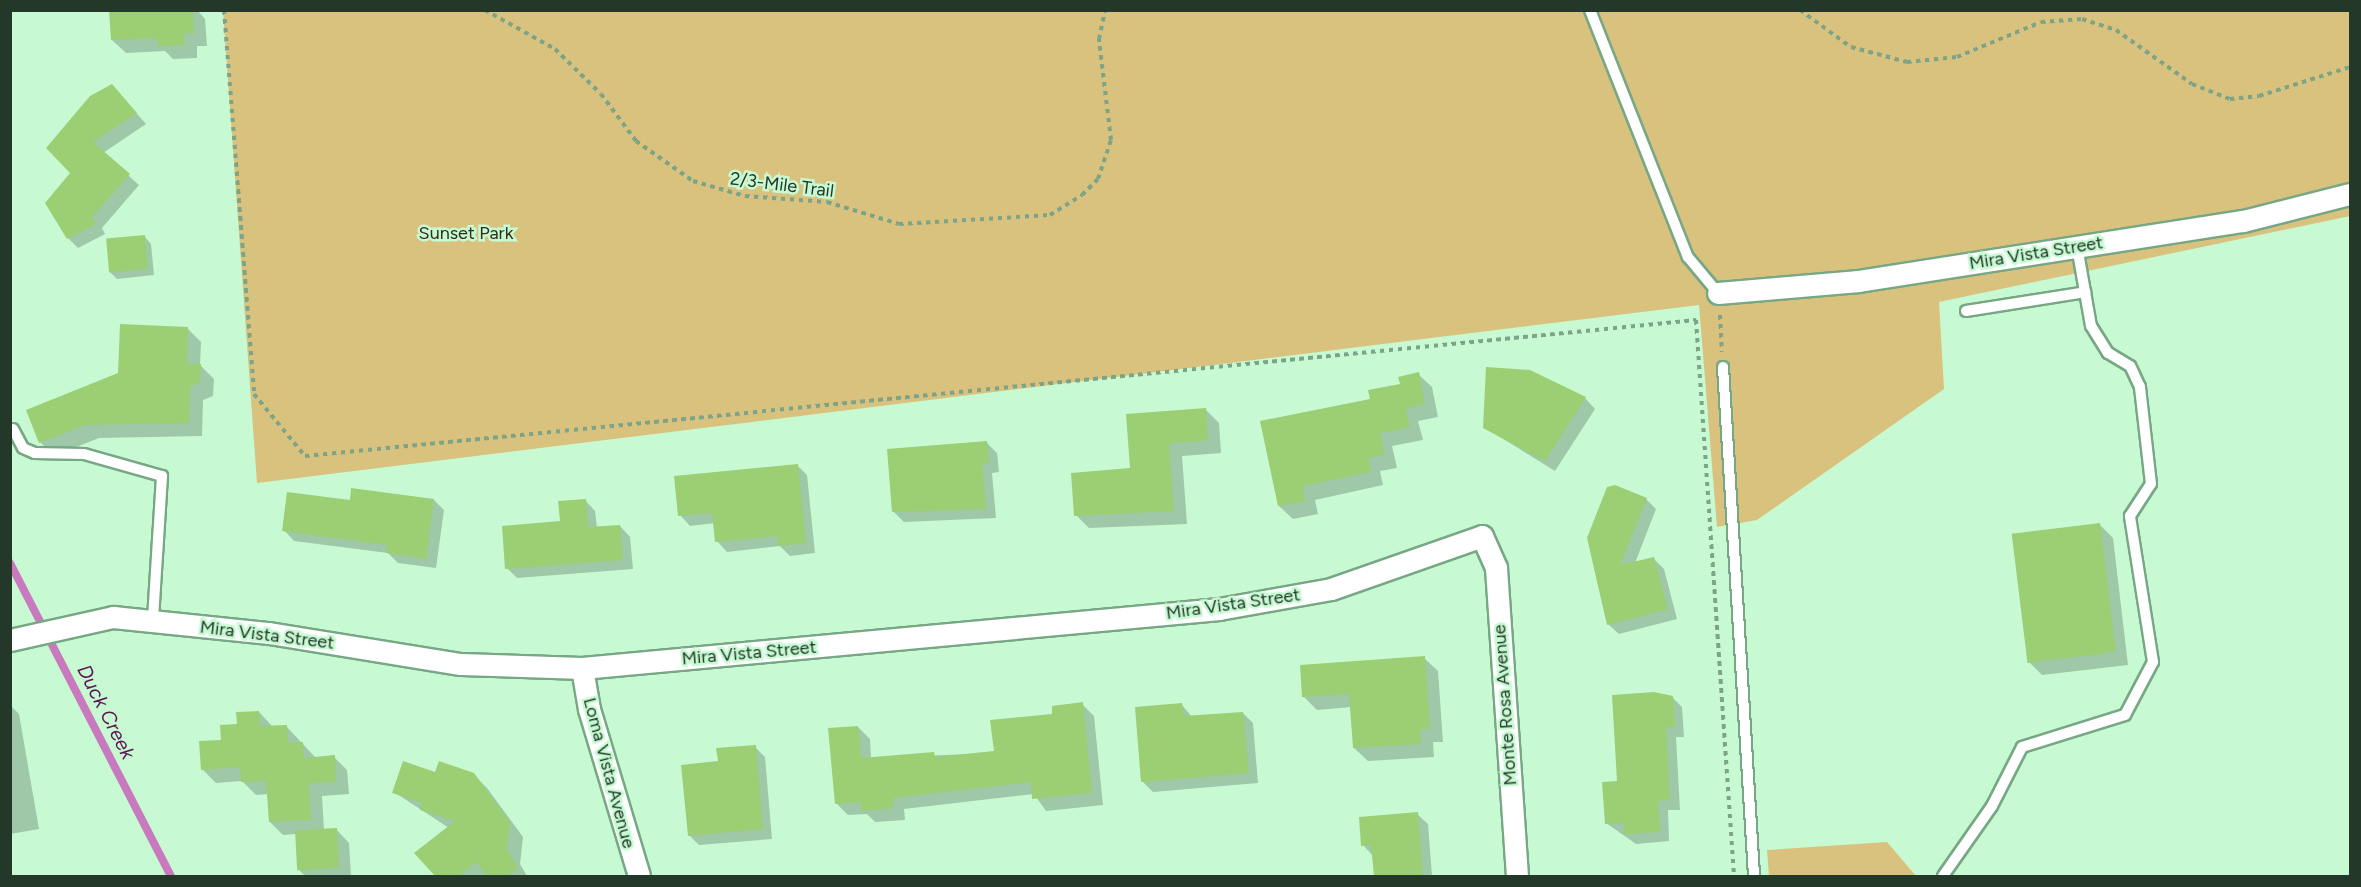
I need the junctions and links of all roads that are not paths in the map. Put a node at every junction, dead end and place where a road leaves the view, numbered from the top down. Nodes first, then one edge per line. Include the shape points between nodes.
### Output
1 (1590, 10) edge
2 (2350, 194) edge
3 (2077, 247) junction
4 (2086, 292) junction
5 (1718, 293) joint
6 (1966, 310) dead end
7 (1723, 367) road end
8 (13, 429) dead end
9 (1482, 536) joint
10 (153, 621) junction
11 (10, 640) edge
12 (582, 668) junction
13 (639, 876) edge
14 (1517, 876) edge
15 (1754, 876) edge
16 (1942, 876) edge

1 - 5 lane via 1688,257
2 - 3 street, Mira Vista Street via 2243,221
3 - 4 lane
3 - 5 street, Mira Vista Street via 1858,281
4 - 6 lane
4 - 16 lane via 2091,326 2108,353 2130,366 2140,387 2151,484 2130,516 2153,662 2125,715 2022,747 1992,806
7 - 15 lane
8 - 10 lane via 23,448 35,453 84,454 162,476
9 - 12 street, Mira Vista Street via 1331,589 1219,609
9 - 14 street, Monte Rosa Avenue via 1496,568
10 - 11 street, Mira Vista Street via 113,617
10 - 12 street, Mira Vista Street via 268,633 461,664
12 - 13 street, Loma Vista Avenue via 589,709

